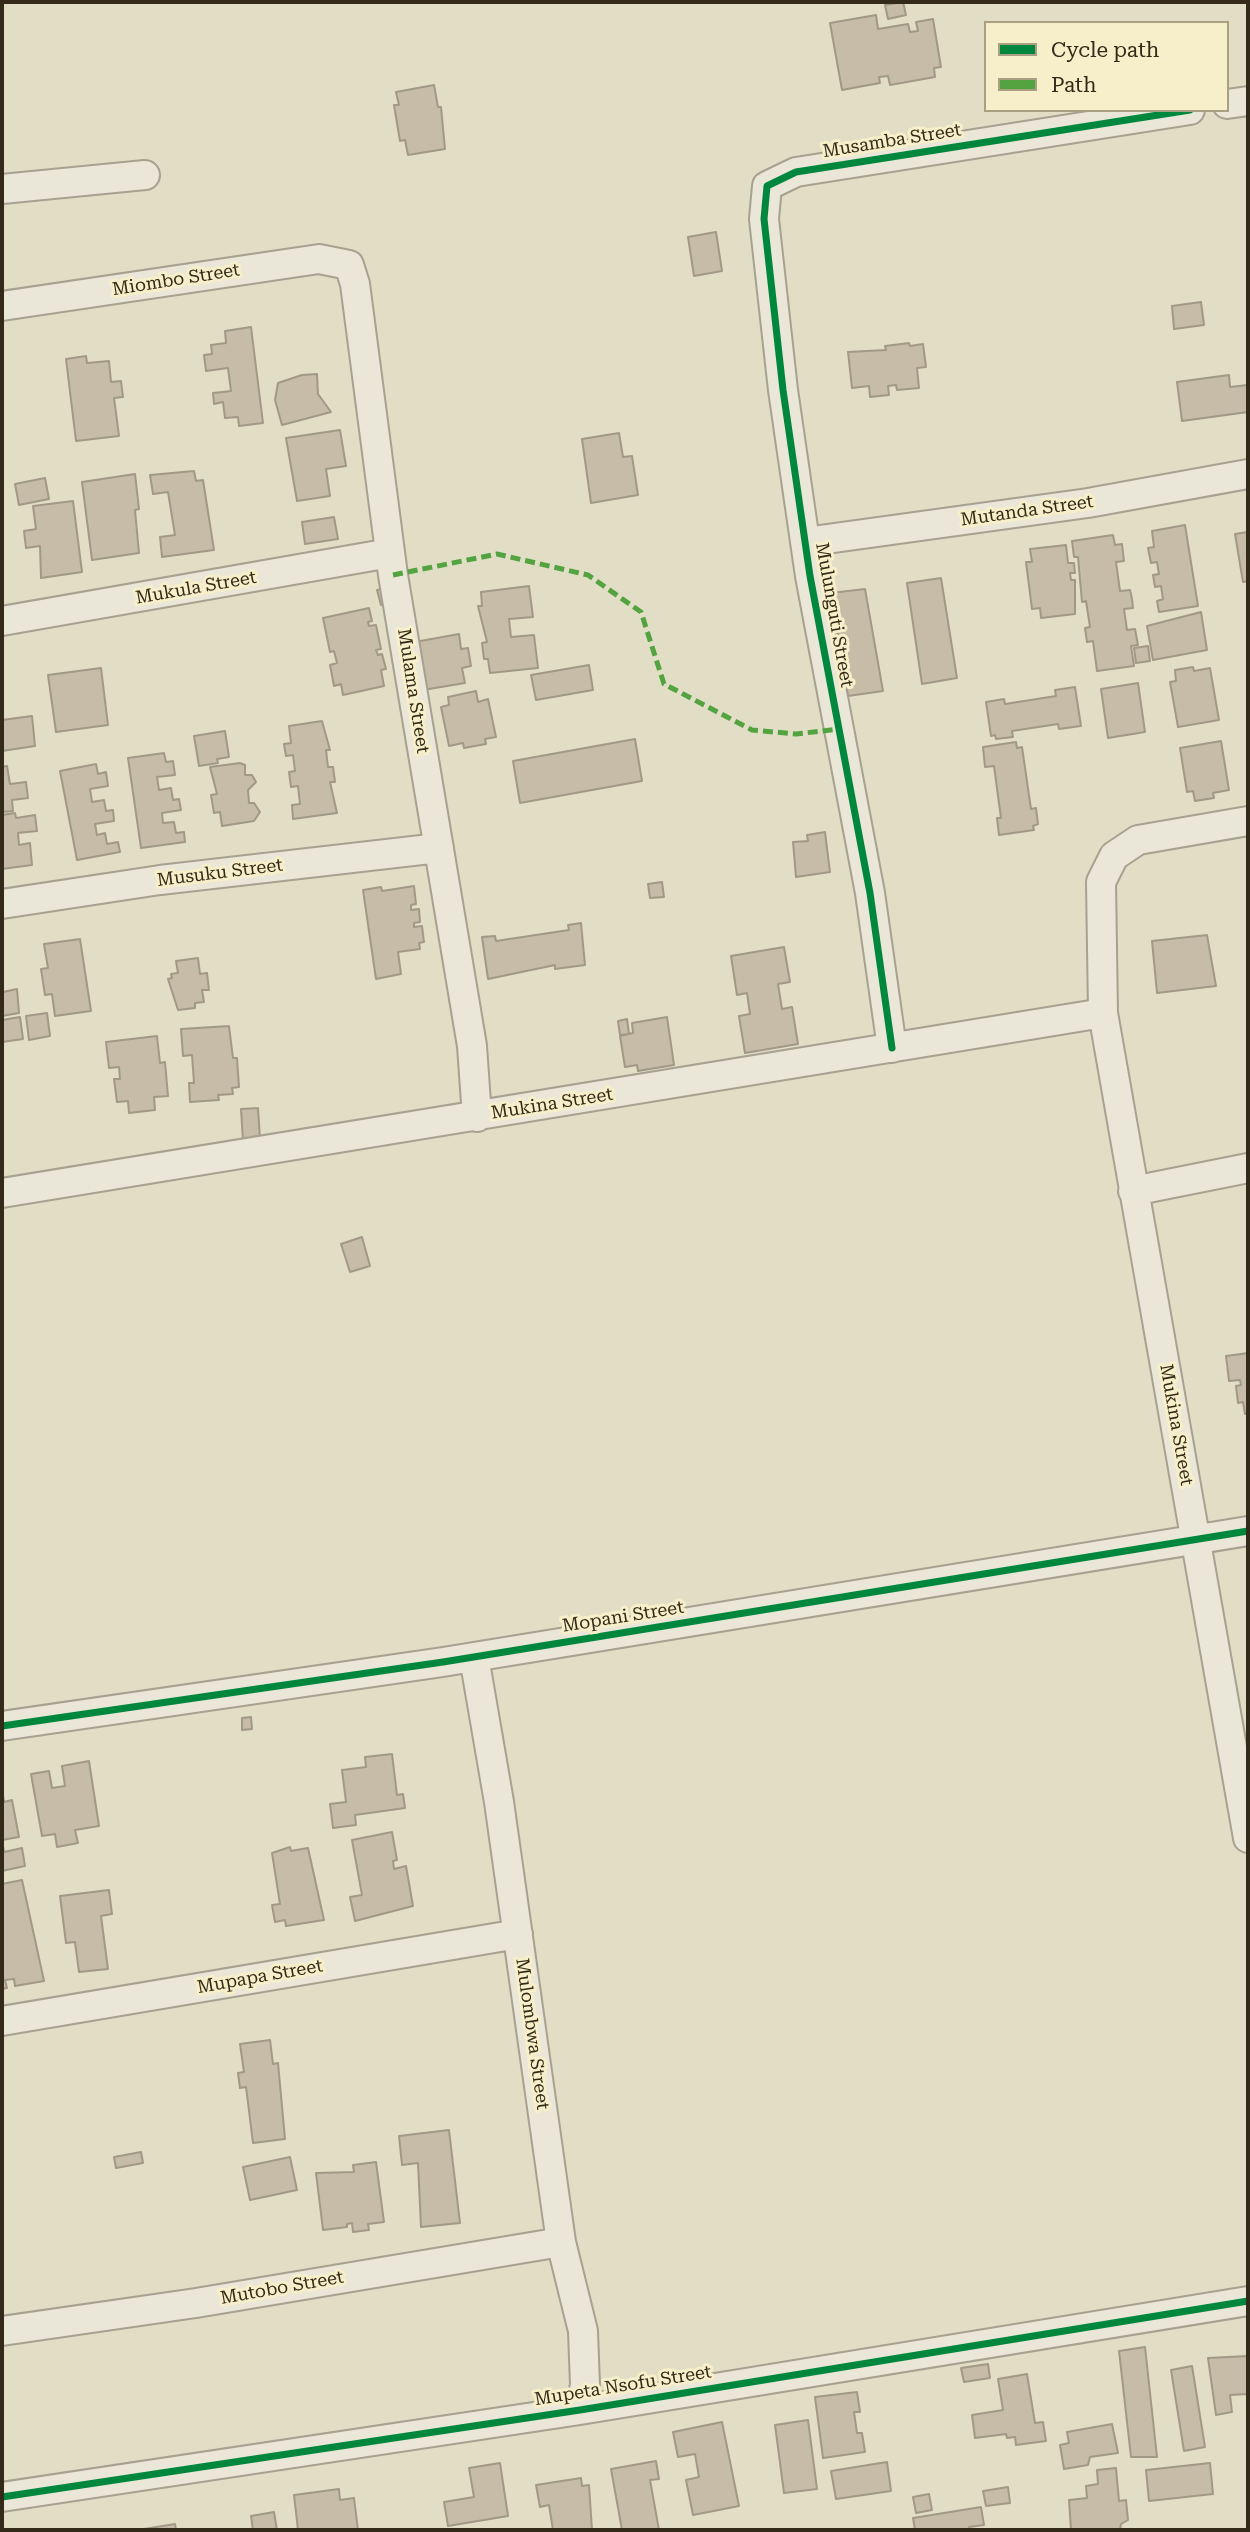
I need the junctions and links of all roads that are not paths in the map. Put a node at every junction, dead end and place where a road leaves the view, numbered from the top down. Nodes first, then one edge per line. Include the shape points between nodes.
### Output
1 (1248, 101) edge
2 (1229, 104) edge
3 (1178, 112) edge
4 (145, 174) dead end
5 (767, 186) joint
6 (2, 188) edge
7 (349, 265) joint
8 (2, 306) edge
9 (1248, 474) edge
10 (805, 542) junction
11 (390, 553) junction
12 (2, 621) edge
13 (1248, 821) edge
14 (439, 848) junction
15 (2, 904) edge
16 (1103, 1013) junction
17 (892, 1048) junction
18 (477, 1117) junction
19 (1248, 1168) edge
20 (1133, 1191) junction
21 (2, 1194) edge
22 (1248, 1531) edge
23 (1196, 1540) junction
24 (474, 1657) junction
25 (2, 1726) edge
26 (1248, 1838) edge
27 (518, 1934) junction
28 (2, 2021) edge
29 (561, 2242) junction
30 (1248, 2301) edge
31 (2, 2331) edge
32 (580, 2410) junction
33 (2, 2497) edge

1 - 2 street
3 - 5 street, Musamba Street via 796,172
4 - 6 street
5 - 10 street, Mulunguti Street via 764,219
7 - 8 street, Miombo Street via 319,258
7 - 11 street, Mulama Street
9 - 10 street, Mutanda Street via 1088,503
10 - 17 street, Mulunguti Street via 870,893
11 - 12 street, Mukula Street
11 - 14 street, Mulama Street
13 - 16 street, Mukina Street via 1139,840 1114,856 1101,882
14 - 15 street, Musuku Street via 160,880
14 - 18 street, Mulama Street via 472,1046
16 - 17 street, Mukina Street
16 - 20 street, Mukina Street
17 - 18 street, Mukina Street
18 - 21 street, Mukina Street
19 - 20 street
20 - 23 street, Mukina Street
22 - 23 street, Mopani Street
23 - 24 street, Mopani Street
23 - 26 street, Mukina Street
24 - 25 street, Mopani Street
24 - 27 street, Mulombwa Street
27 - 28 street, Mupapa Street
27 - 29 street, Mulombwa Street
29 - 31 street, Mutobo Street
29 - 32 street, Mulombwa Street via 583,2331 585,2385
30 - 32 street, Mupeta Nsofu Street
32 - 33 street, Mupeta Nsofu Street

